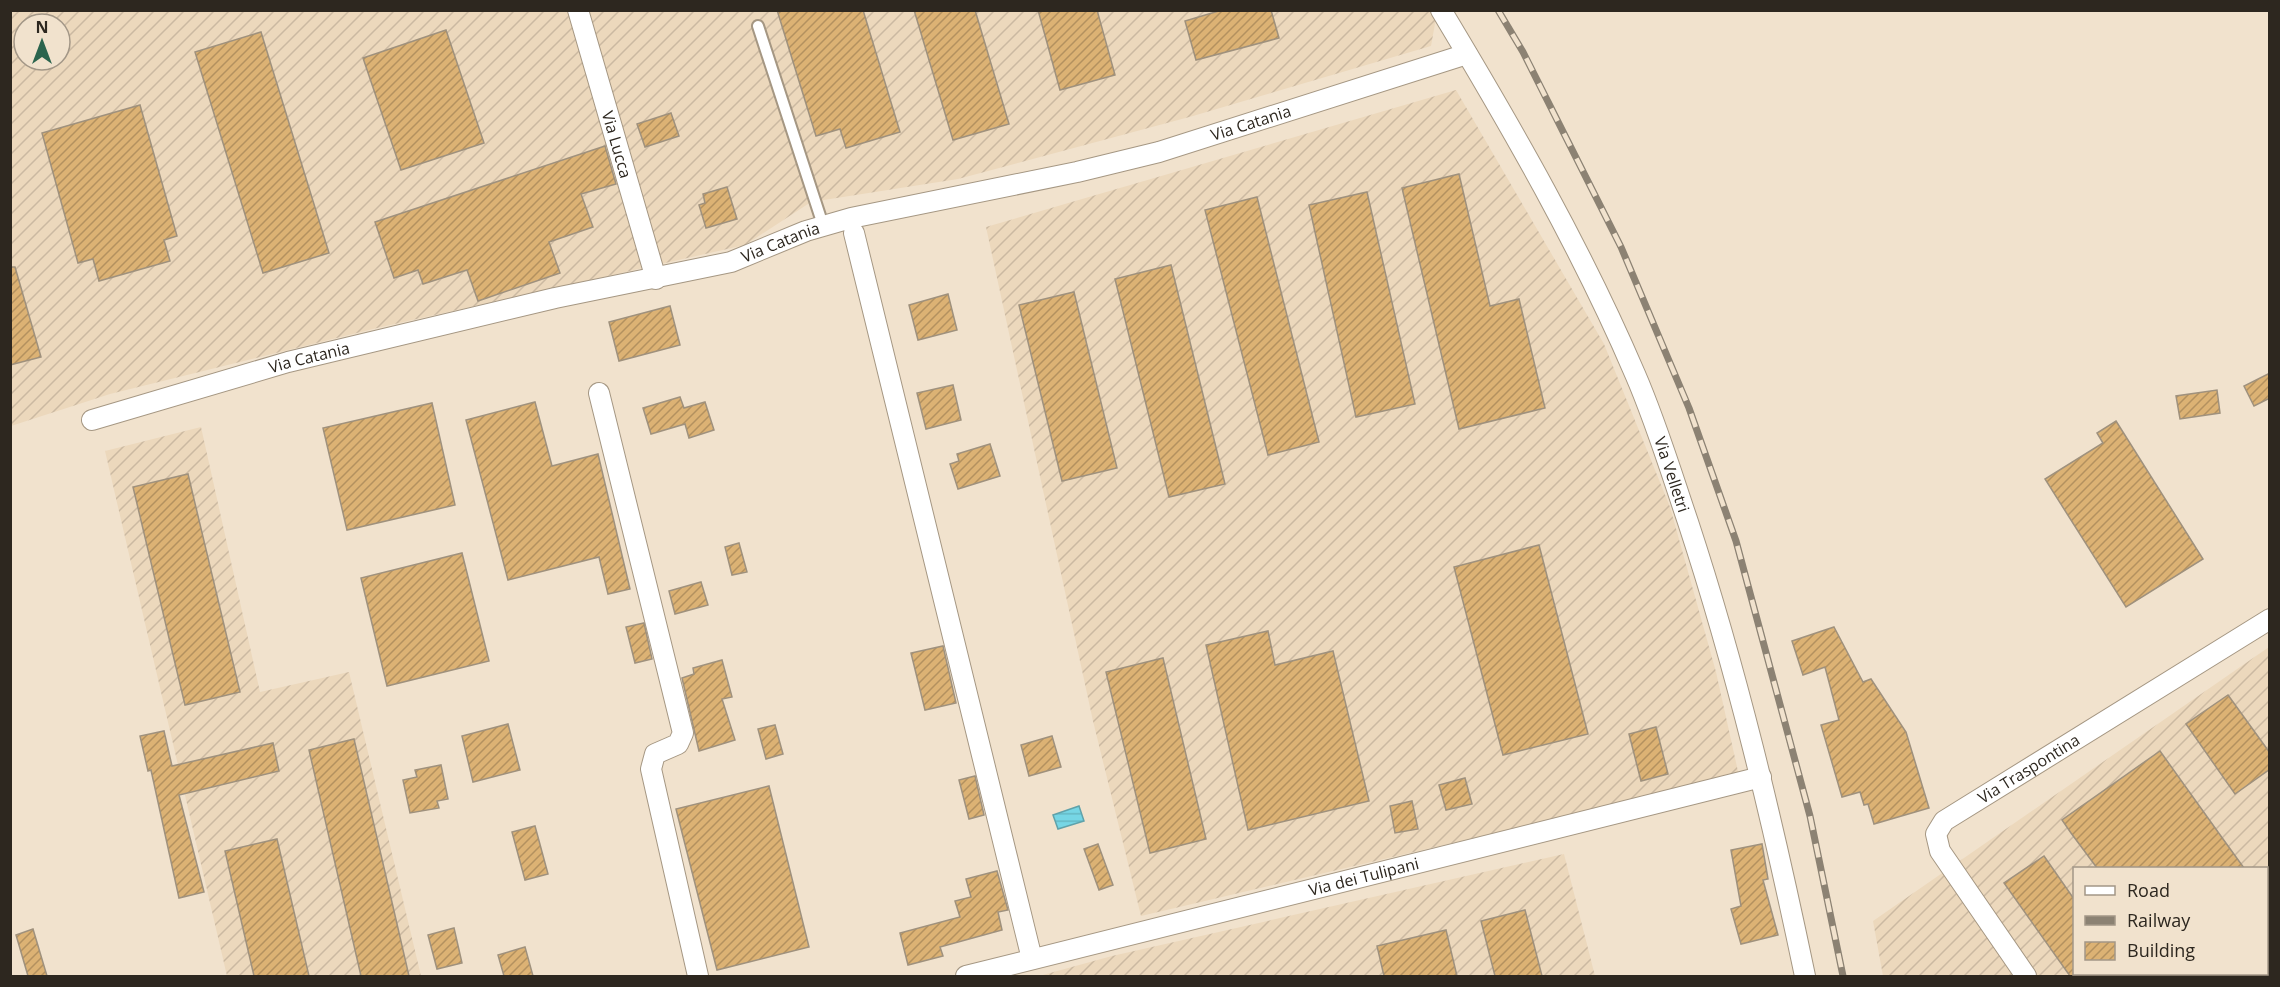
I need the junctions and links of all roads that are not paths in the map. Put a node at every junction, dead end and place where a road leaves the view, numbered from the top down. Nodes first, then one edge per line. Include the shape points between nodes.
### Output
1 (578, 10) edge
2 (1441, 10) edge
3 (758, 26) dead end
4 (1467, 54) junction
5 (823, 225) junction
6 (854, 233) dead end
7 (656, 279) junction
8 (599, 393) dead end
9 (92, 420) dead end
10 (2270, 619) edge
11 (1761, 777) junction
12 (1032, 959) junction
13 (698, 976) edge
14 (966, 976) edge
15 (1805, 976) edge
16 (2026, 976) edge

1 - 7 street, Via Lucca
2 - 4 street, Via Velletri
3 - 5 lane
4 - 5 street, Via Catania via 1159,152
4 - 11 street, Via Velletri via 1548,197 1636,376 1704,573
5 - 7 street, Via Catania via 743,258
6 - 12 street
7 - 9 street, Via Catania via 555,298 288,362
8 - 13 street via 683,733 678,744 655,754 651,769
10 - 16 street, Via Traspontina via 1944,821 1936,834 1940,851
11 - 12 street, Via dei Tulipani
11 - 15 street, Via Velletri
12 - 14 street, Via dei Tulipani

